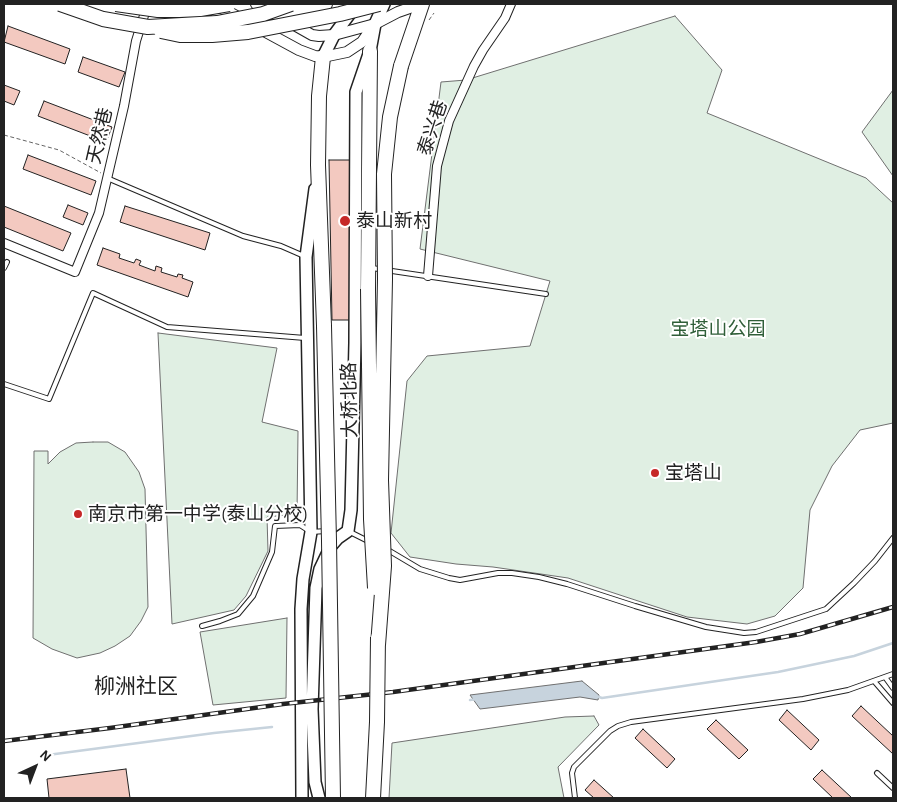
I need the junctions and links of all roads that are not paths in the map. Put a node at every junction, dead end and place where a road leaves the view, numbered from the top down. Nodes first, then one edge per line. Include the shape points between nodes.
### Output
1 (60, 4) edge
2 (116, 4) edge
3 (148, 4) edge
4 (214, 4) edge
5 (229, 4) edge
6 (260, 4) edge
7 (291, 4) edge
8 (325, 4) edge
9 (355, 4) edge
10 (379, 4) edge
11 (384, 4) edge
12 (421, 4) edge
13 (511, 4) edge
14 (277, 14) junction
15 (375, 24) junction
16 (148, 28) junction
17 (334, 35) junction
18 (370, 50) junction
19 (323, 57) junction
20 (318, 165) junction
21 (107, 178) junction
22 (4, 243) edge
23 (306, 257) junction
24 (6, 262) dead end
25 (368, 267) junction
26 (4, 268) edge
27 (428, 276) junction
28 (546, 294) dead end
29 (307, 338) junction
30 (4, 384) edge
31 (330, 531) dead end
32 (344, 531) junction
33 (311, 532) junction
34 (893, 538) edge
35 (202, 626) dead end
36 (378, 645) junction
37 (893, 674) edge
38 (885, 677) junction
39 (874, 681) junction
40 (893, 688) edge
41 (893, 703) edge
42 (877, 773) dead end
43 (893, 788) edge
44 (302, 798) edge
45 (319, 798) edge
46 (333, 798) edge
47 (372, 798) edge
48 (575, 798) edge

1 - 16 highway, bridge via 103,19
2 - 5 highway, bridge via 158,10 200,10
3 - 21 street, 天然巷 via 136,41
4 - 19 main road via 307,54
6 - 14 main road
7 - 16 highway, bridge via 263,14 217,23
8 - 14 highway
9 - 17 main road
10 - 16 highway, bridge via 230,34 180,35
11 - 15 main road, 大桥北路
12 - 15 main road
12 - 36 highway, bridge via 394,92 386,144 381,480 384,566
13 - 27 street, 泰兴巷 via 474,66 448,121 437,166
14 - 17 main road via 312,34
15 - 17 main road
15 - 18 main road, 大桥北路
15 - 19 main road via 347,52
17 - 19 main road
18 - 25 highway, 大桥北路
18 - 32 main road via 356,92 352,488
19 - 20 highway, 大桥北路
20 - 23 main road
20 - 46 highway, 大桥北路, bridge
21 - 22 street, 天然巷 via 99,213 75,272
21 - 23 lane via 243,236 281,246
23 - 29 main road
24 - 26 lane
25 - 27 lane
25 - 36 highway, 大桥北路, bridge via 371,519
27 - 28 lane
29 - 30 lane via 167,327 93,293 49,399
29 - 33 main road
31 - 33 lane
32 - 34 lane via 420,569 449,578 460,580 498,573 539,577 706,627 744,633 826,609 854,583
32 - 45 main road via 331,546 320,569 316,588 312,708 315,782
33 - 35 lane via 300,525 275,526 272,552 253,596 238,614
33 - 44 main road via 301,609
36 - 47 highway, 大桥北路, bridge
37 - 38 lane
38 - 39 lane
38 - 40 lane
39 - 41 lane
39 - 48 lane via 803,699 618,726 574,767
42 - 43 lane

